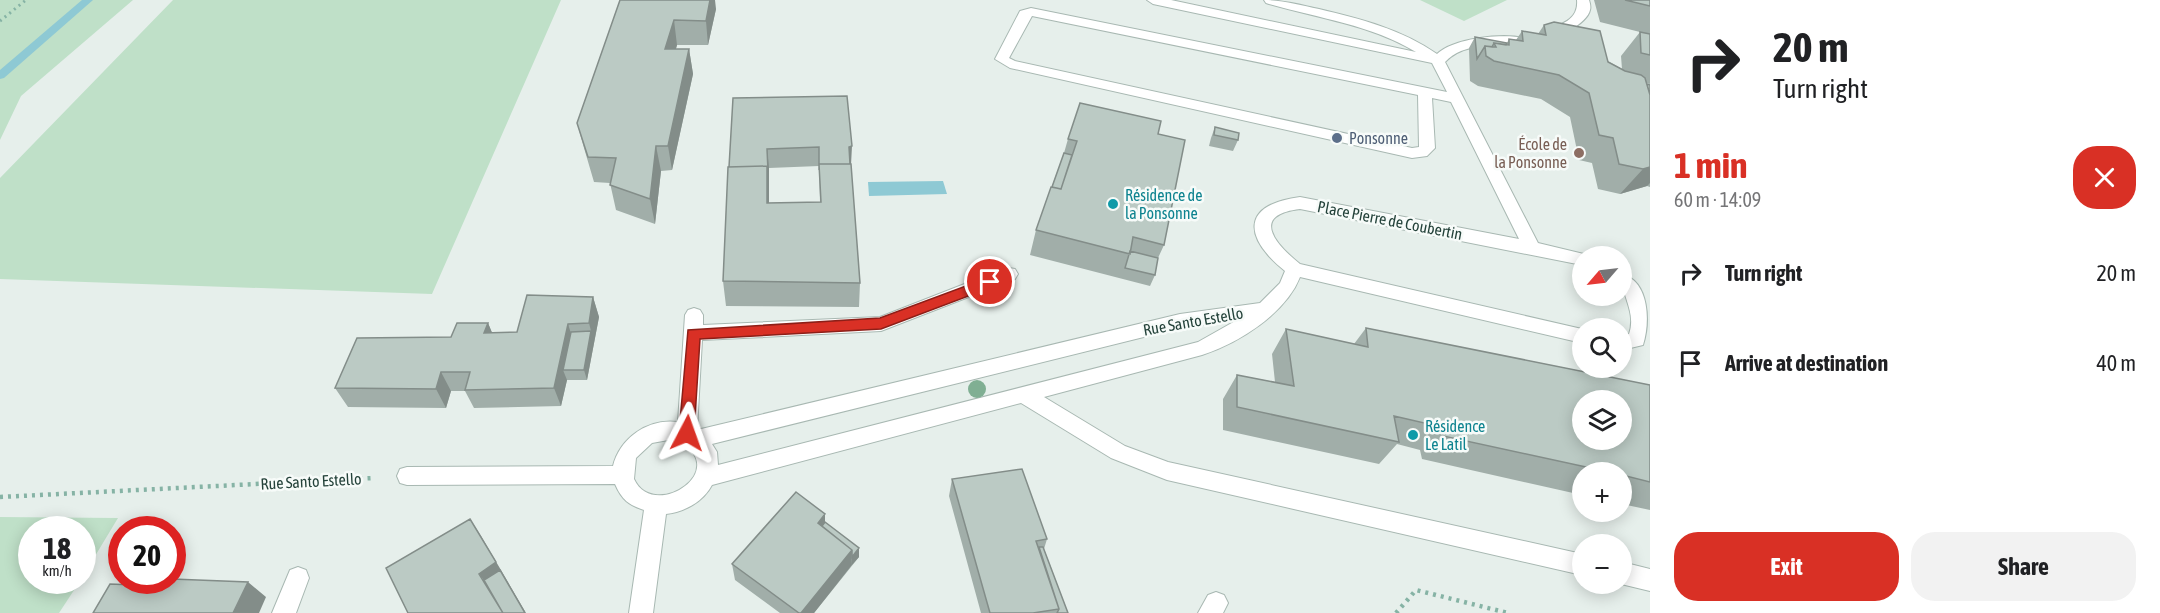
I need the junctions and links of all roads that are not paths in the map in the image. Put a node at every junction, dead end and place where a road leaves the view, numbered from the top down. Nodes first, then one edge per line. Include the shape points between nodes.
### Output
1 (1153, 0) edge
2 (1270, 0) edge
3 (1583, 0) edge
4 (1541, 38) edge
5 (1519, 41) edge
6 (1438, 61) junction
7 (1425, 93) junction
8 (1458, 99) junction
9 (1532, 248) junction
10 (1572, 257) edge
11 (1294, 269) junction
12 (1009, 274) dead end
13 (1632, 291) edge
14 (1262, 309) junction
15 (1572, 334) edge
16 (1632, 341) edge
17 (1024, 395) junction
18 (691, 436) junction
19 (622, 475) junction
20 (407, 476) road end
21 (706, 477) junction
22 (656, 505) junction
23 (1572, 563) edge
24 (1632, 576) edge
25 (298, 578) dead end
26 (1650, 580) edge
27 (284, 613) edge
28 (641, 613) edge

1 - 6 street
2 - 6 street via 1375,27 1412,42
3 - 4 street via 1584,10 1577,21
5 - 6 street via 1466,45 1450,50
6 - 8 street
7 - 7 street via 1427,148 1422,153 1413,153 1010,64 1002,59 1025,14 1031,12
7 - 8 street
8 - 9 street
9 - 10 street, Place Pierre de Coubertin
9 - 11 street, Place Pierre de Coubertin via 1300,202 1288,203 1266,214 1264,238 1281,260
11 - 14 street via 1287,286
11 - 15 street, Place Pierre de Coubertin
12 - 18 street via 881,324 694,324
13 - 16 street via 1638,302 1642,331
14 - 17 street, Rue Santo Estello via 1226,338 1202,348
14 - 18 street, Rue Santo Estello via 1180,321
17 - 21 street, Rue Santo Estello
17 - 23 street via 1118,452 1167,471
18 - 19 street via 675,430 661,431 637,442 624,463
18 - 21 street via 708,456
19 - 20 street
19 - 22 street via 632,495
21 - 22 street via 686,498
22 - 28 street
24 - 26 street
25 - 27 street

